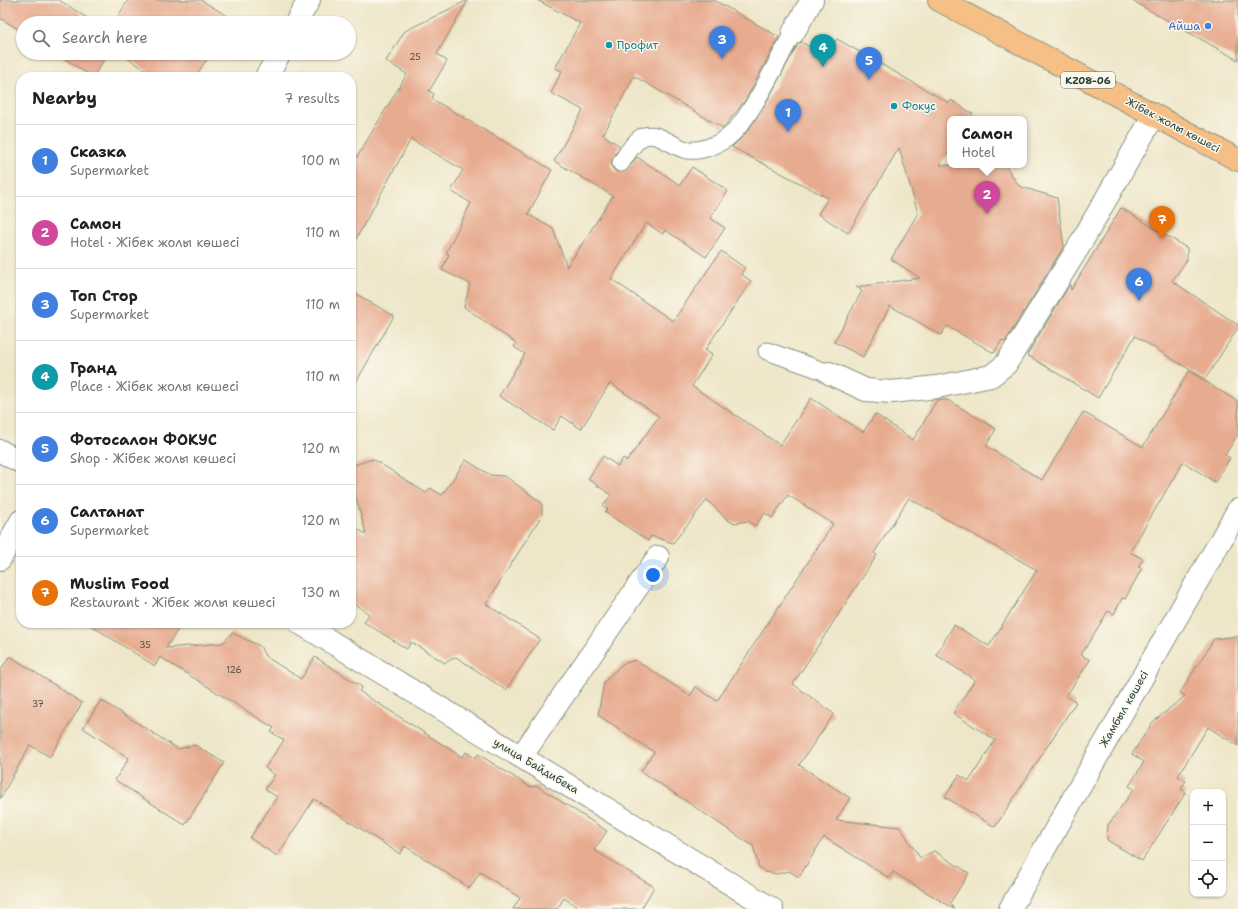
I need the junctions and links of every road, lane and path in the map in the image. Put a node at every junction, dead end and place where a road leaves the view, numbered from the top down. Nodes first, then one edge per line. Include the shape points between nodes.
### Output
1 (309, 0) edge
2 (812, 0) edge
3 (939, 0) edge
4 (300, 16) edge
5 (793, 33) joint
6 (276, 60) edge
7 (269, 72) edge
8 (1154, 115) junction
9 (1238, 160) edge
10 (621, 163) dead end
11 (766, 351) dead end
12 (829, 373) joint
13 (0, 451) edge
14 (16, 459) edge
15 (1238, 510) edge
16 (16, 530) edge
17 (658, 558) dead end
18 (0, 559) edge
19 (308, 628) edge
20 (521, 757) junction
21 (772, 909) edge
22 (1010, 909) edge

1 - 4 street
2 - 5 street
3 - 8 highway, Жібек жолы көшесі / KZ08-06
5 - 10 lane via 745,119 728,138 709,148 688,150 658,136 642,138
6 - 7 street
8 - 9 highway, Жібек жолы көшесі / KZ08-06
8 - 12 street via 1078,248 1006,364 992,376 892,392 866,390
11 - 12 lane
13 - 14 street
15 - 22 street, Жамбыл көшесі
16 - 18 street
17 - 20 street
19 - 20 street, улица Байдибека
20 - 21 street, улица Байдибека

